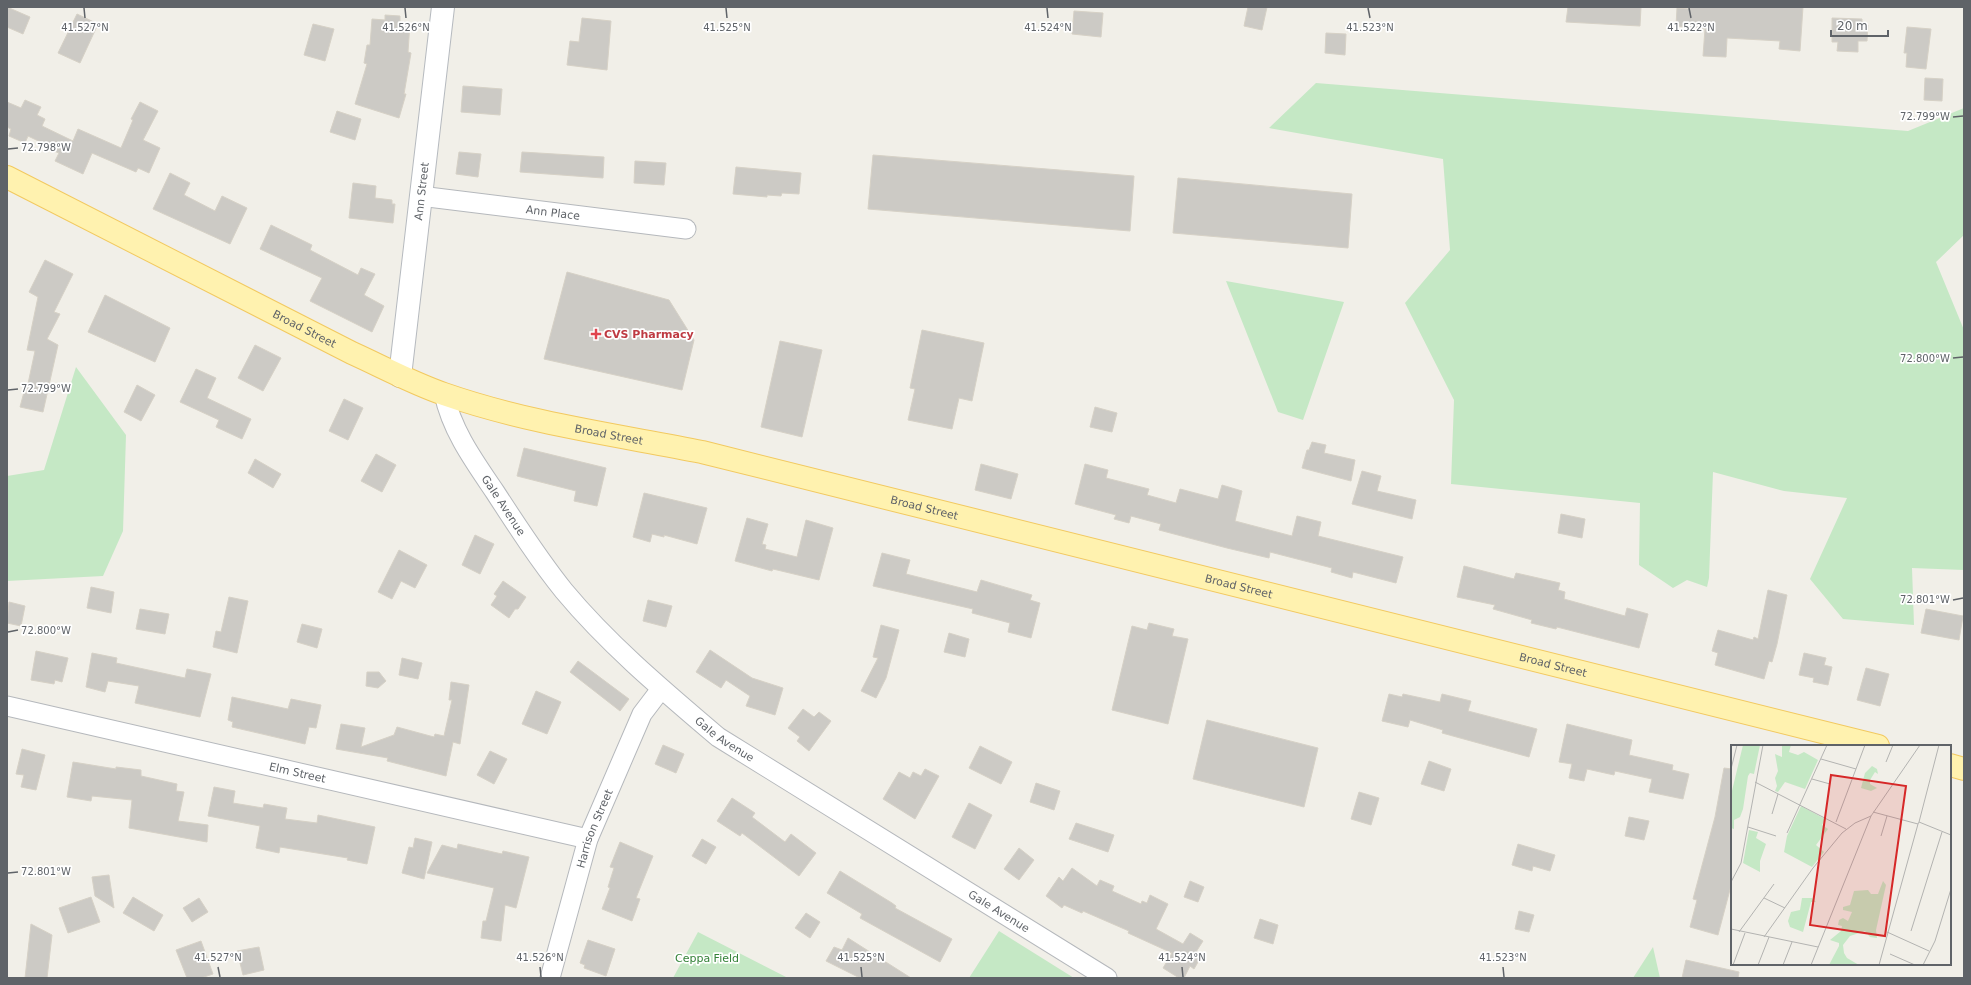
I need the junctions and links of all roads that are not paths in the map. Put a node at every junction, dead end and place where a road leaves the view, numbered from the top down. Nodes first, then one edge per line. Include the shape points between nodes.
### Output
1 (443, 7) edge
2 (7, 177) edge
3 (420, 196) junction
4 (686, 229) dead end
5 (400, 376) junction
6 (444, 394) junction
7 (661, 689) junction
8 (7, 706) edge
9 (1874, 745) edge
10 (1951, 765) edge
11 (1964, 769) edge
12 (588, 839) junction
13 (550, 978) edge
14 (1107, 978) edge

1 - 3 main road, Ann Street
2 - 5 main road, Broad Street
3 - 4 street, Ann Place
3 - 5 main road, Ann Street
5 - 6 main road, Broad Street
6 - 7 street, Gale Avenue via 463,444 531,548 565,592
6 - 9 main road, Broad Street via 535,420 702,452
7 - 12 street, Harrison Street via 642,714
7 - 14 street, Gale Avenue via 718,737
8 - 12 street, Elm Street
10 - 11 main road
12 - 13 street, Harrison Street

